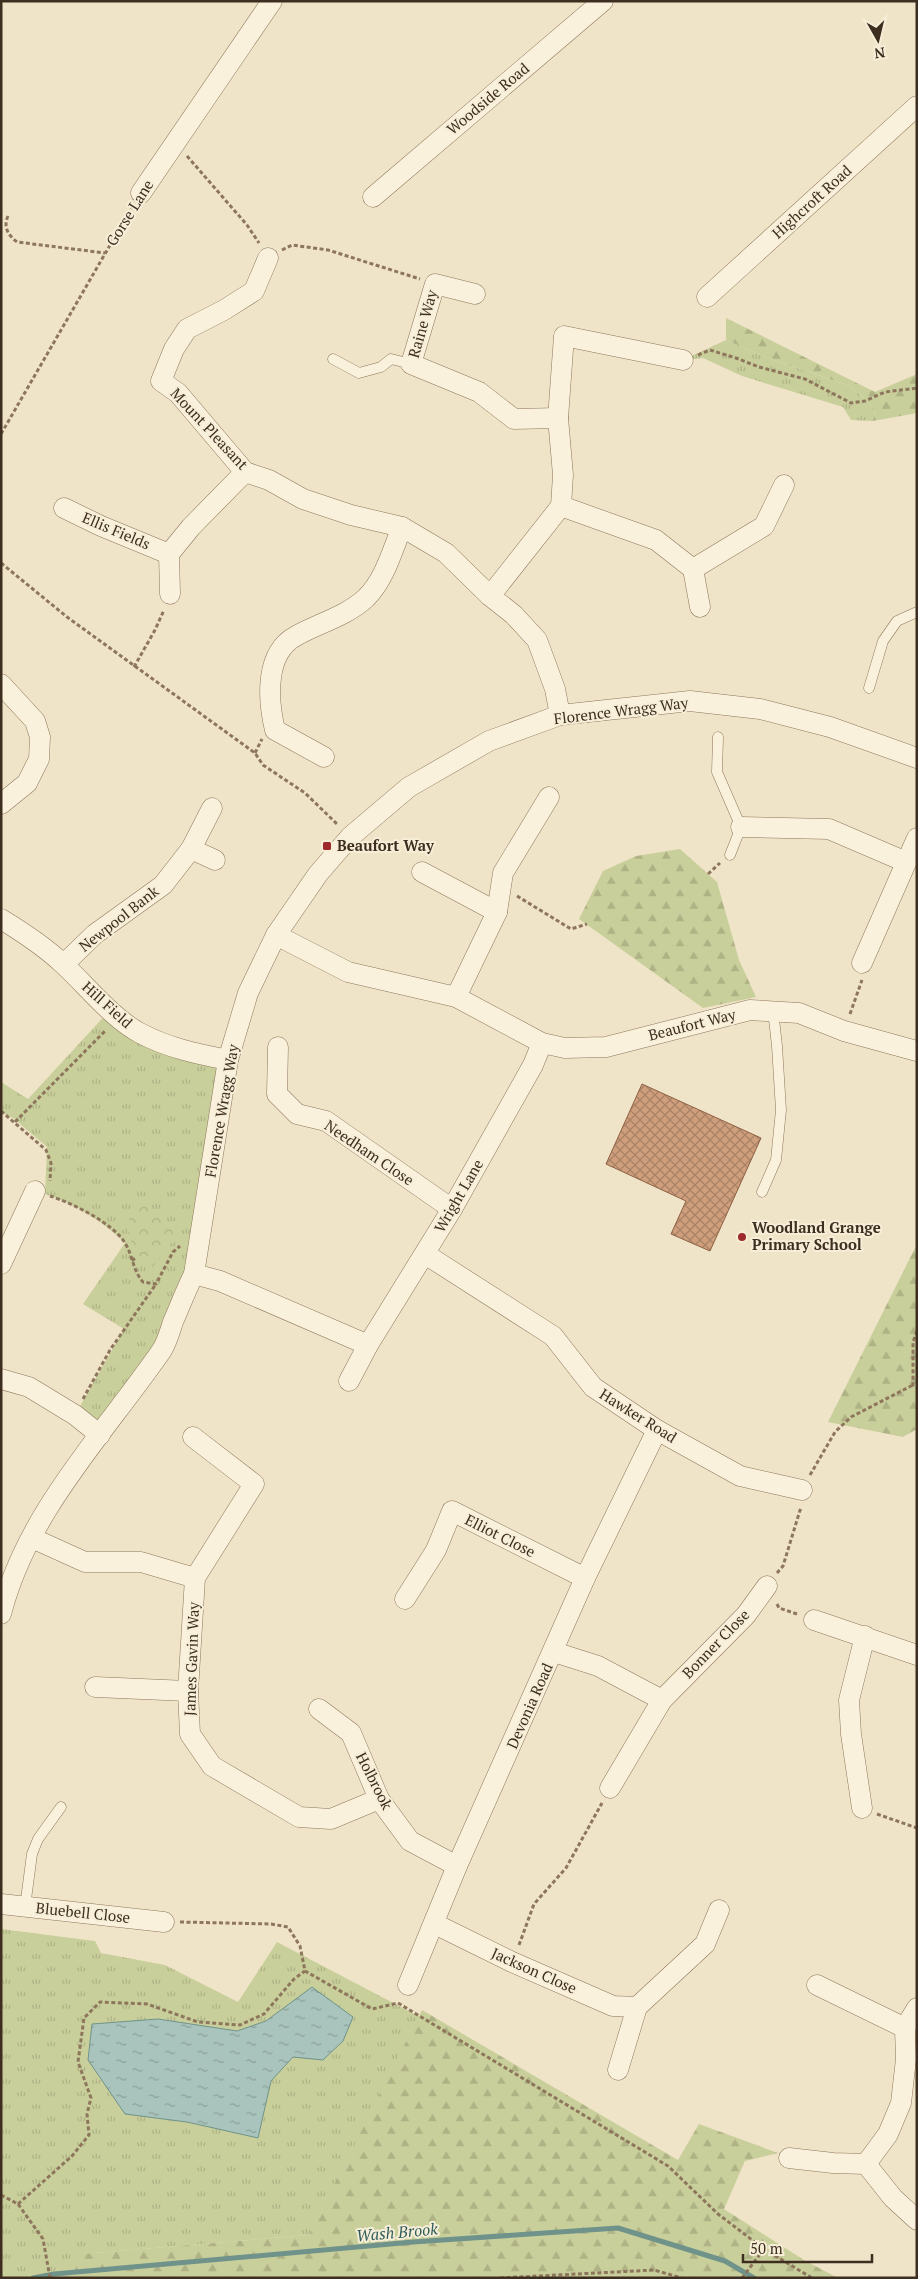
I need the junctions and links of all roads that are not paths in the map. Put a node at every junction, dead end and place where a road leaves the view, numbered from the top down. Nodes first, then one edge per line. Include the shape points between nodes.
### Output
1 (272, 1) edge
2 (603, 1) edge
3 (917, 106) edge
4 (141, 193) road end
5 (373, 197) dead end
6 (268, 258) road end
7 (476, 294) dead end
8 (707, 297) dead end
9 (333, 359) dead end
10 (683, 360) road end
11 (411, 364) junction
12 (558, 418) junction
13 (245, 472) junction
14 (784, 485) dead end
15 (562, 506) junction
16 (64, 508) dead end
17 (402, 527) junction
18 (169, 554) junction
19 (693, 568) junction
20 (170, 594) road end
21 (490, 596) junction
22 (700, 607) dead end
23 (917, 612) edge
24 (1, 684) edge
25 (869, 688) dead end
26 (560, 715) junction
27 (718, 737) dead end
28 (324, 757) dead end
29 (917, 758) edge
30 (549, 797) dead end
31 (1, 804) edge
32 (212, 808) dead end
33 (741, 827) junction
34 (917, 838) edge
35 (191, 848) junction
36 (730, 854) dead end
37 (215, 860) dead end
38 (906, 862) junction
39 (422, 872) dead end
40 (497, 912) junction
41 (1, 919) edge
42 (276, 935) junction
43 (862, 963) road end
44 (64, 964) junction
45 (456, 997) junction
46 (772, 1010) junction
47 (542, 1043) junction
48 (278, 1046) dead end
49 (917, 1050) edge
50 (228, 1060) junction
51 (36, 1191) road end
52 (762, 1192) dead end
53 (452, 1209) junction
54 (9, 1226) edge
55 (425, 1254) junction
56 (1, 1264) edge
57 (194, 1274) junction
58 (368, 1344) junction
59 (1, 1379) edge
60 (348, 1382) dead end
61 (657, 1430) junction
62 (100, 1435) junction
63 (194, 1437) dead end
64 (802, 1490) road end
65 (32, 1538) junction
66 (195, 1578) junction
67 (585, 1578) junction
68 (767, 1586) road end
69 (405, 1599) dead end
70 (1, 1614) edge
71 (814, 1620) road end
72 (865, 1636) junction
73 (554, 1652) junction
74 (917, 1655) edge
75 (95, 1687) dead end
76 (188, 1691) junction
77 (662, 1700) junction
78 (319, 1708) dead end
79 (610, 1788) road end
80 (379, 1799) junction
81 (62, 1807) dead end
82 (862, 1808) road end
83 (457, 1866) junction
84 (1, 1904) edge
85 (25, 1907) junction
86 (719, 1910) dead end
87 (164, 1922) road end
88 (434, 1924) junction
89 (408, 1985) dead end
90 (817, 1985) dead end
91 (637, 2007) junction
92 (917, 2008) edge
93 (905, 2028) junction
94 (618, 2070) dead end
95 (789, 2158) dead end
96 (866, 2164) junction
97 (917, 2220) edge

1 - 4 street, Gorse Lane
2 - 5 street, Woodside Road
3 - 8 street, Highcroft Road
6 - 13 street, Mount Pleasant via 254,291 186,329 161,381 178,393
7 - 11 street, Raine Way via 434,284
9 - 11 lane via 360,373 381,367 391,359
10 - 12 street via 564,336
11 - 12 street, Raine Way via 479,392 514,419
12 - 15 street via 564,475
13 - 17 street, Mount Pleasant via 269,480 304,500
13 - 18 street, Ellis Fields
14 - 19 street via 764,526
15 - 19 street via 656,540
15 - 21 street
16 - 18 street, Ellis Fields
17 - 21 street, Mount Pleasant via 446,553
17 - 28 street via 382,578 368,596 341,616 294,637 282,649 272,669 270,732
18 - 20 street, Ellis Fields
19 - 22 street
21 - 26 street, Mount Pleasant via 514,615 537,640 555,689
23 - 25 lane via 897,621 883,641
24 - 31 street via 35,721 40,737 39,759 27,783
26 - 29 street, Florence Wragg Way via 690,701 760,709 830,727
26 - 42 street, Florence Wragg Way via 488,741 408,787 350,837 318,874
27 - 33 lane via 717,772
30 - 40 street via 503,873
32 - 35 street, Newpool Bank
33 - 36 lane
33 - 38 street via 828,829
34 - 38 street
35 - 37 street
35 - 44 street, Newpool Bank via 163,885 95,934
38 - 43 street
39 - 40 street
40 - 45 street
41 - 44 street, Hill Field via 33,938
42 - 45 street, Beaufort Way via 348,972
42 - 50 street, Florence Wragg Way via 248,993
44 - 50 street, Hill Field via 138,1032 164,1045
45 - 47 street, Beaufort Way
46 - 47 street, Beaufort Way via 750,1010 606,1047 565,1048
46 - 49 street, Beaufort Way via 799,1013 844,1031
46 - 52 lane via 781,1110 776,1160
47 - 53 street, Wright Lane via 533,1065
48 - 53 street, Needham Close via 277,1094 297,1114 326,1121
50 - 57 street, Florence Wragg Way
51 - 54 street
53 - 55 street, Wright Lane
54 - 56 street
55 - 58 street, Wright Lane
55 - 61 street, Hawker Road via 553,1336 593,1387
57 - 58 street via 220,1281
57 - 62 street, Florence Wragg Way via 163,1348
58 - 60 street, Wright Lane
59 - 62 street via 29,1387 75,1415
61 - 64 street, Hawker Road via 740,1476
61 - 67 street, Devonia Road
62 - 65 street, Florence Wragg Way via 56,1494
63 - 66 street, James Gavin Way via 254,1484
65 - 66 street via 85,1562 141,1562
65 - 70 street, Florence Wragg Way via 6,1595
66 - 76 street, James Gavin Way
67 - 69 street, Elliot Close via 452,1511 436,1550
67 - 73 street, Devonia Road
68 - 77 street, Bonner Close via 746,1615
71 - 72 street
72 - 74 street
72 - 82 street via 850,1700 851,1734
73 - 77 street via 598,1666
73 - 83 street, Devonia Road
75 - 76 street
76 - 80 street, James Gavin Way via 190,1734 212,1766 299,1817 331,1819
77 - 79 street, Bonner Close
78 - 80 street, Holbrook via 350,1733
80 - 83 street, Holbrook via 410,1841
81 - 85 lane via 38,1839 32,1854
83 - 88 street, Devonia Road
84 - 85 street, Bluebell Close
85 - 87 street, Bluebell Close
86 - 91 street via 705,1944
88 - 89 street, Devonia Road
88 - 91 street, Jackson Close via 613,2006
90 - 93 street
91 - 94 street
92 - 93 street
93 - 96 street via 906,2059 901,2104 888,2134
95 - 96 street via 833,2164
96 - 97 street via 893,2198

